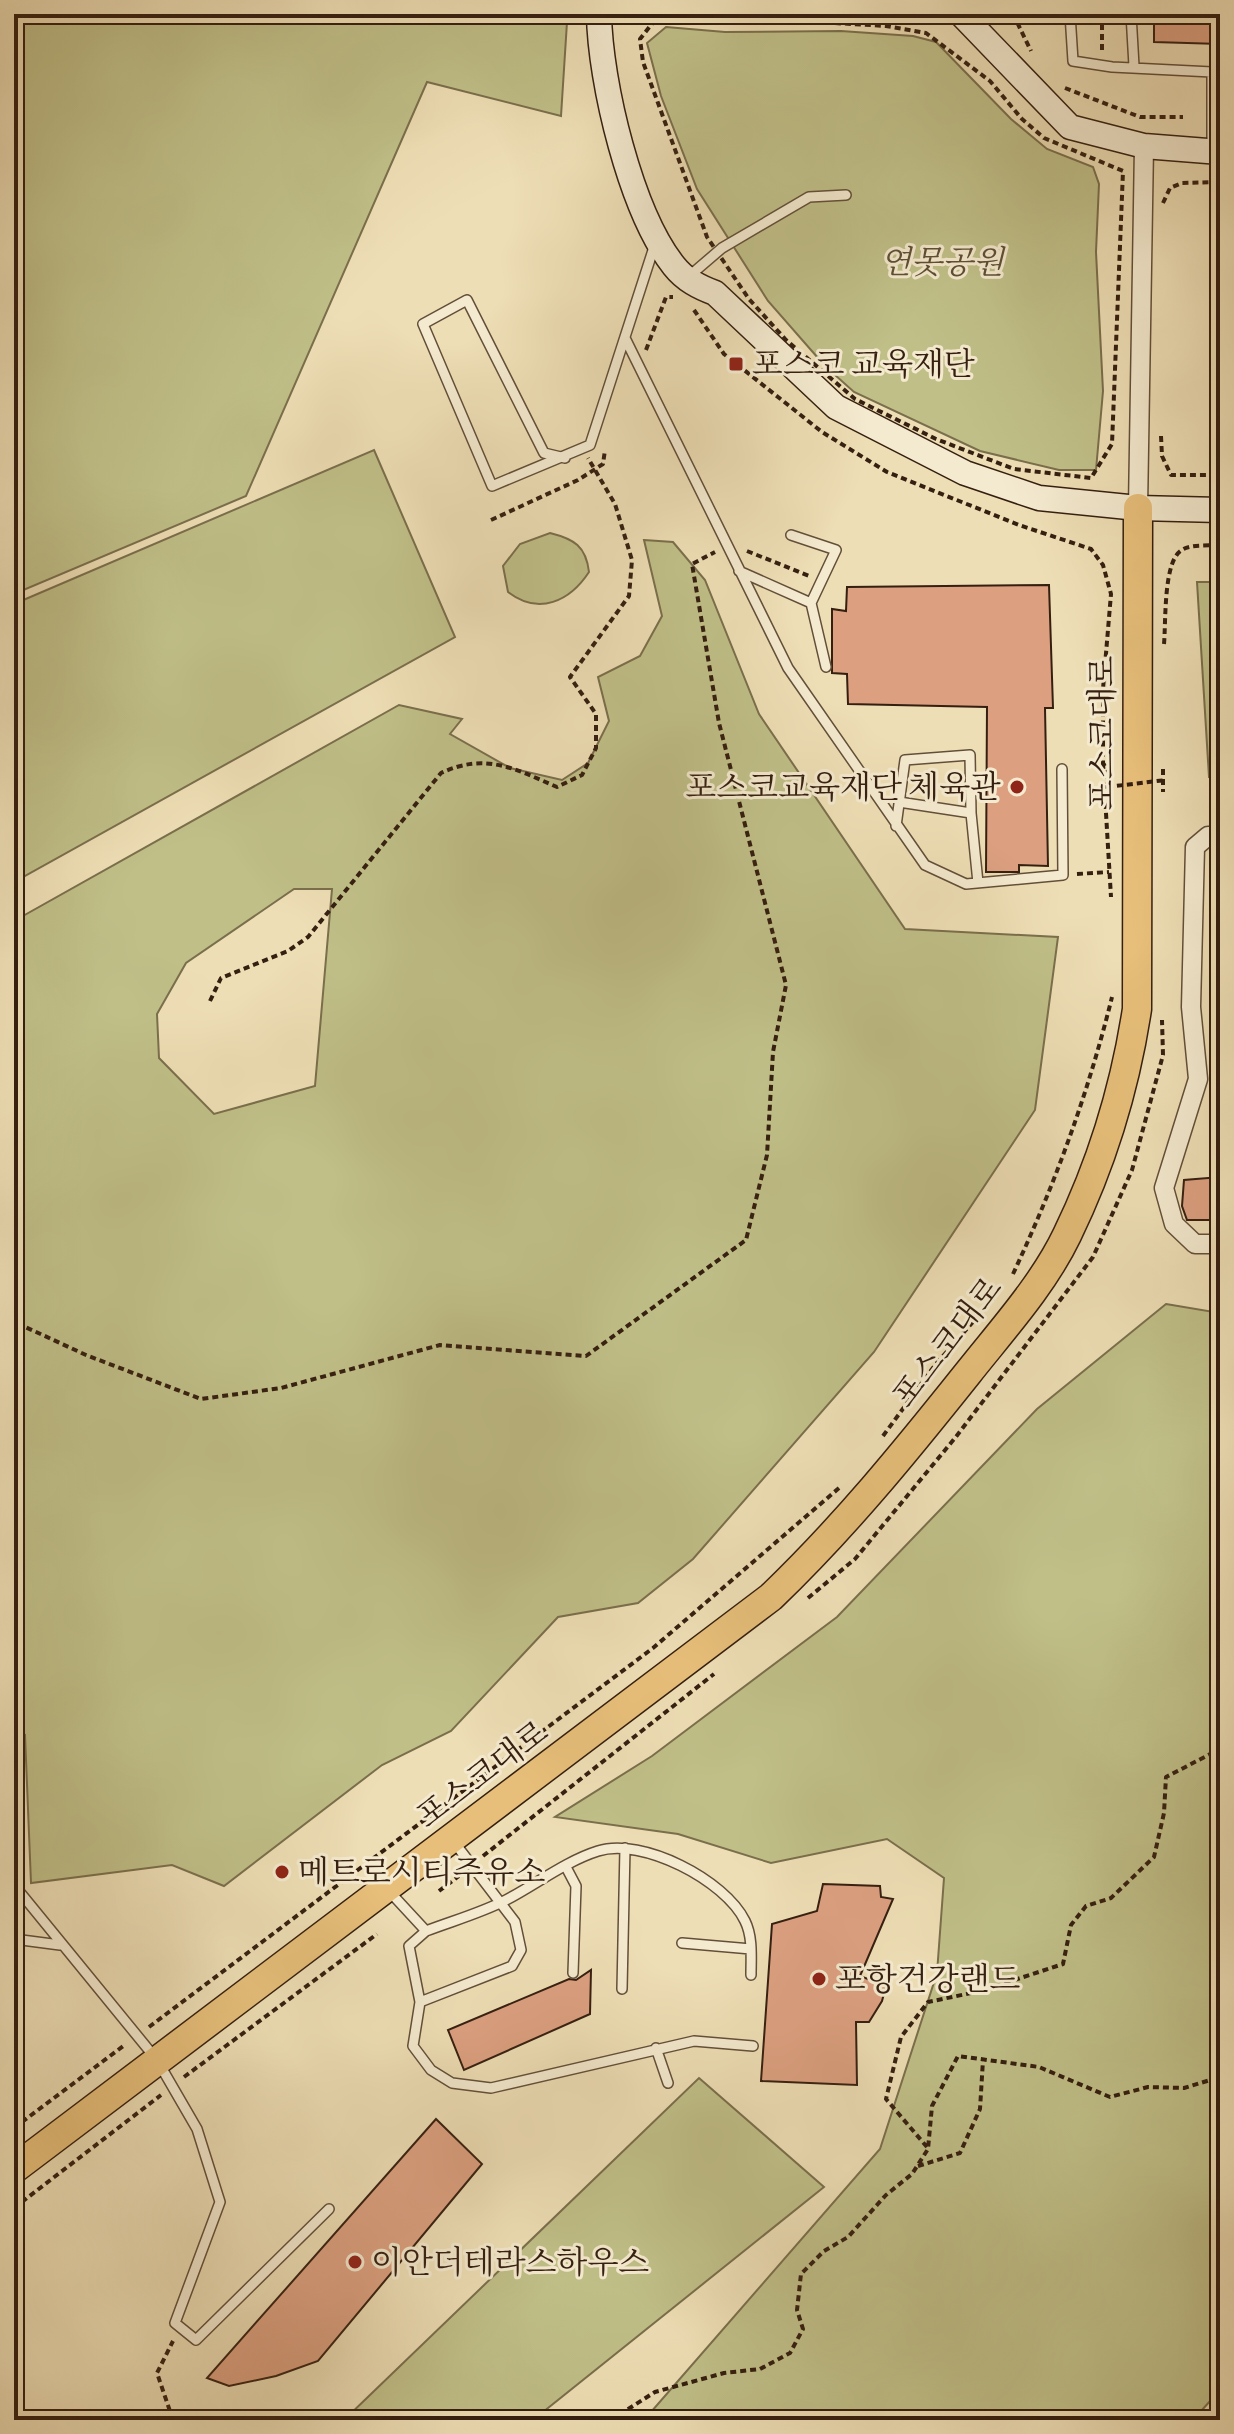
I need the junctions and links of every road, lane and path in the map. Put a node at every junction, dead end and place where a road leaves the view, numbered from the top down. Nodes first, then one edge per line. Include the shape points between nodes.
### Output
1 (599, 14) edge
2 (961, 14) edge
3 (1013, 14) edge
4 (1070, 14) edge
5 (1102, 14) edge
6 (1131, 14) edge
7 (1031, 52) dead end
8 (1102, 66) junction
9 (1134, 66) junction
10 (1059, 86) dead end
11 (1183, 117) dead end
12 (1144, 146) junction
13 (1216, 152) edge
14 (1220, 182) edge
15 (1182, 183) dead end
16 (846, 195) dead end
17 (657, 237) junction
18 (717, 252) junction
19 (687, 278) junction
20 (625, 338) junction
21 (1160, 428) dead end
22 (582, 450) junction
23 (565, 458) junction
24 (1220, 475) edge
25 (1138, 508) junction
26 (1220, 510) edge
27 (791, 535) dead end
28 (737, 545) dead end
29 (1220, 545) edge
30 (1103, 565) dead end
31 (739, 571) junction
32 (821, 580) junction
33 (811, 603) junction
34 (1163, 658) dead end
35 (826, 667) dead end
36 (1158, 760) dead end
37 (1103, 763) junction
38 (1062, 769) dead end
39 (1166, 780) dead end
40 (1107, 787) junction
41 (1159, 799) dead end
42 (899, 802) junction
43 (1106, 810) junction
44 (971, 813) junction
45 (896, 826) junction
46 (1220, 836) edge
47 (1063, 875) junction
48 (978, 883) junction
49 (1115, 983) dead end
50 (210, 1001) dead end
51 (1220, 1244) edge
52 (1010, 1280) dead end
53 (1000, 1291) dead end
54 (14, 1313) edge
55 (881, 1438) dead end
56 (843, 1484) dead end
57 (1220, 1749) edge
58 (452, 1839) junction
59 (625, 1848) junction
60 (566, 1867) junction
61 (459, 1876) dead end
62 (14, 1885) edge
63 (387, 1888) junction
64 (439, 1891) dead end
65 (501, 1903) junction
66 (426, 1931) junction
67 (377, 1934) dead end
68 (14, 1939) edge
69 (682, 1943) dead end
70 (60, 1945) junction
71 (751, 1949) junction
72 (573, 1973) dead end
73 (751, 1975) dead end
74 (622, 1989) dead end
75 (420, 2002) junction
76 (136, 2036) junction
77 (753, 2046) dead end
78 (656, 2048) junction
79 (157, 2060) junction
80 (983, 2060) junction
81 (1220, 2077) edge
82 (668, 2083) dead end
83 (172, 2086) junction
84 (14, 2128) edge
85 (928, 2149) junction
86 (917, 2167) junction
87 (14, 2169) edge
88 (14, 2208) edge
89 (329, 2209) dead end
90 (180, 2327) junction
91 (173, 2420) edge
92 (611, 2420) edge

1 - 17 main road via 622,147
2 - 12 main road via 1070,127
3 - 7 path
4 - 8 lane via 1073,61
5 - 8 path
6 - 9 lane
8 - 9 lane
9 - 13 lane via 1212,72
10 - 11 path via 1140,117
12 - 13 main road
12 - 25 street, 포스코대로
14 - 15 path
16 - 18 lane via 809,197
17 - 19 main road
17 - 20 lane
18 - 18 path via 786,340 855,399 936,439 1014,469 1091,478 1112,444 1123,171 1044,138 990,81 926,33 800,21 655,20 640,39 643,62
18 - 19 lane
19 - 25 main road via 715,293 836,407 897,440 965,473 1039,498
20 - 22 lane via 594,436
20 - 31 lane
21 - 24 path via 1162,456 1171,475
22 - 23 lane
22 - 50 path via 615,504 632,560 629,596 570,677 596,714 596,748 582,775 557,787 504,764 464,762 441,773 308,937 288,951 221,978
23 - 23 lane via 544,453 467,300 423,324 492,486
25 - 26 main road
25 - 58 main road, 포스코대로 via 1137,1009 1116,1110 1066,1237 1000,1334 868,1499 805,1564 740,1621
27 - 32 lane via 836,550
28 - 32 path
29 - 34 path via 1185,547 1175,554
30 - 37 path via 1111,594
31 - 33 lane
31 - 45 lane via 788,668
31 - 54 path via 714,551 692,564 719,723 786,985 773,1052 767,1155 746,1240 586,1356 440,1345 281,1388 201,1399 86,1355 21,1325
32 - 33 lane
33 - 35 lane
36 - 41 path
37 - 40 path
37 - 43 path via 1110,770 1114,800
38 - 47 lane
39 - 40 path, bridge
40 - 43 path
42 - 44 lane
42 - 44 lane via 905,760 970,755
42 - 45 lane
43 - 47 path via 1109,872
44 - 48 lane
45 - 48 lane via 925,865 966,884
46 - 51 street via 1208,836 1195,847 1193,1033 1198,1079 1164,1188 1174,1224 1195,1244
47 - 48 lane
49 - 52 path via 1093,1076 1051,1193
53 - 55 path
56 - 76 path via 653,1648
57 - 85 path via 1166,1777 1154,1857 1111,1898 1086,1906 1071,1925 1063,1964 928,2002 901,2037 886,2099
58 - 63 main road, 포스코대로
58 - 65 lane
59 - 60 lane via 598,1851
59 - 71 lane via 703,1877 736,1905 747,1924
59 - 74 lane
60 - 65 lane
60 - 72 lane via 576,1886
61 - 64 path
62 - 70 lane
63 - 66 lane
63 - 79 main road, 포스코대로
65 - 66 lane
65 - 75 lane via 515,1922 521,1950 512,1966
66 - 75 lane via 409,1946
67 - 83 path
68 - 70 lane
69 - 71 lane
70 - 76 lane
71 - 73 lane
75 - 78 lane via 413,2046 431,2070 452,2083 491,2088
76 - 79 lane
76 - 84 path
77 - 78 lane via 694,2041
78 - 82 lane
79 - 83 lane
79 - 87 main road, 포스코대로
80 - 81 path via 1039,2067 1110,2097 1148,2087 1184,2088
80 - 85 path via 958,2056 932,2106
80 - 86 path via 980,2109 960,2153
83 - 88 path
83 - 90 lane via 197,2129 220,2202 175,2323
85 - 86 path
86 - 92 path via 848,2237 801,2274 797,2310 803,2329 790,2353 760,2369 655,2392
89 - 90 lane via 196,2340
90 - 91 path via 157,2373

